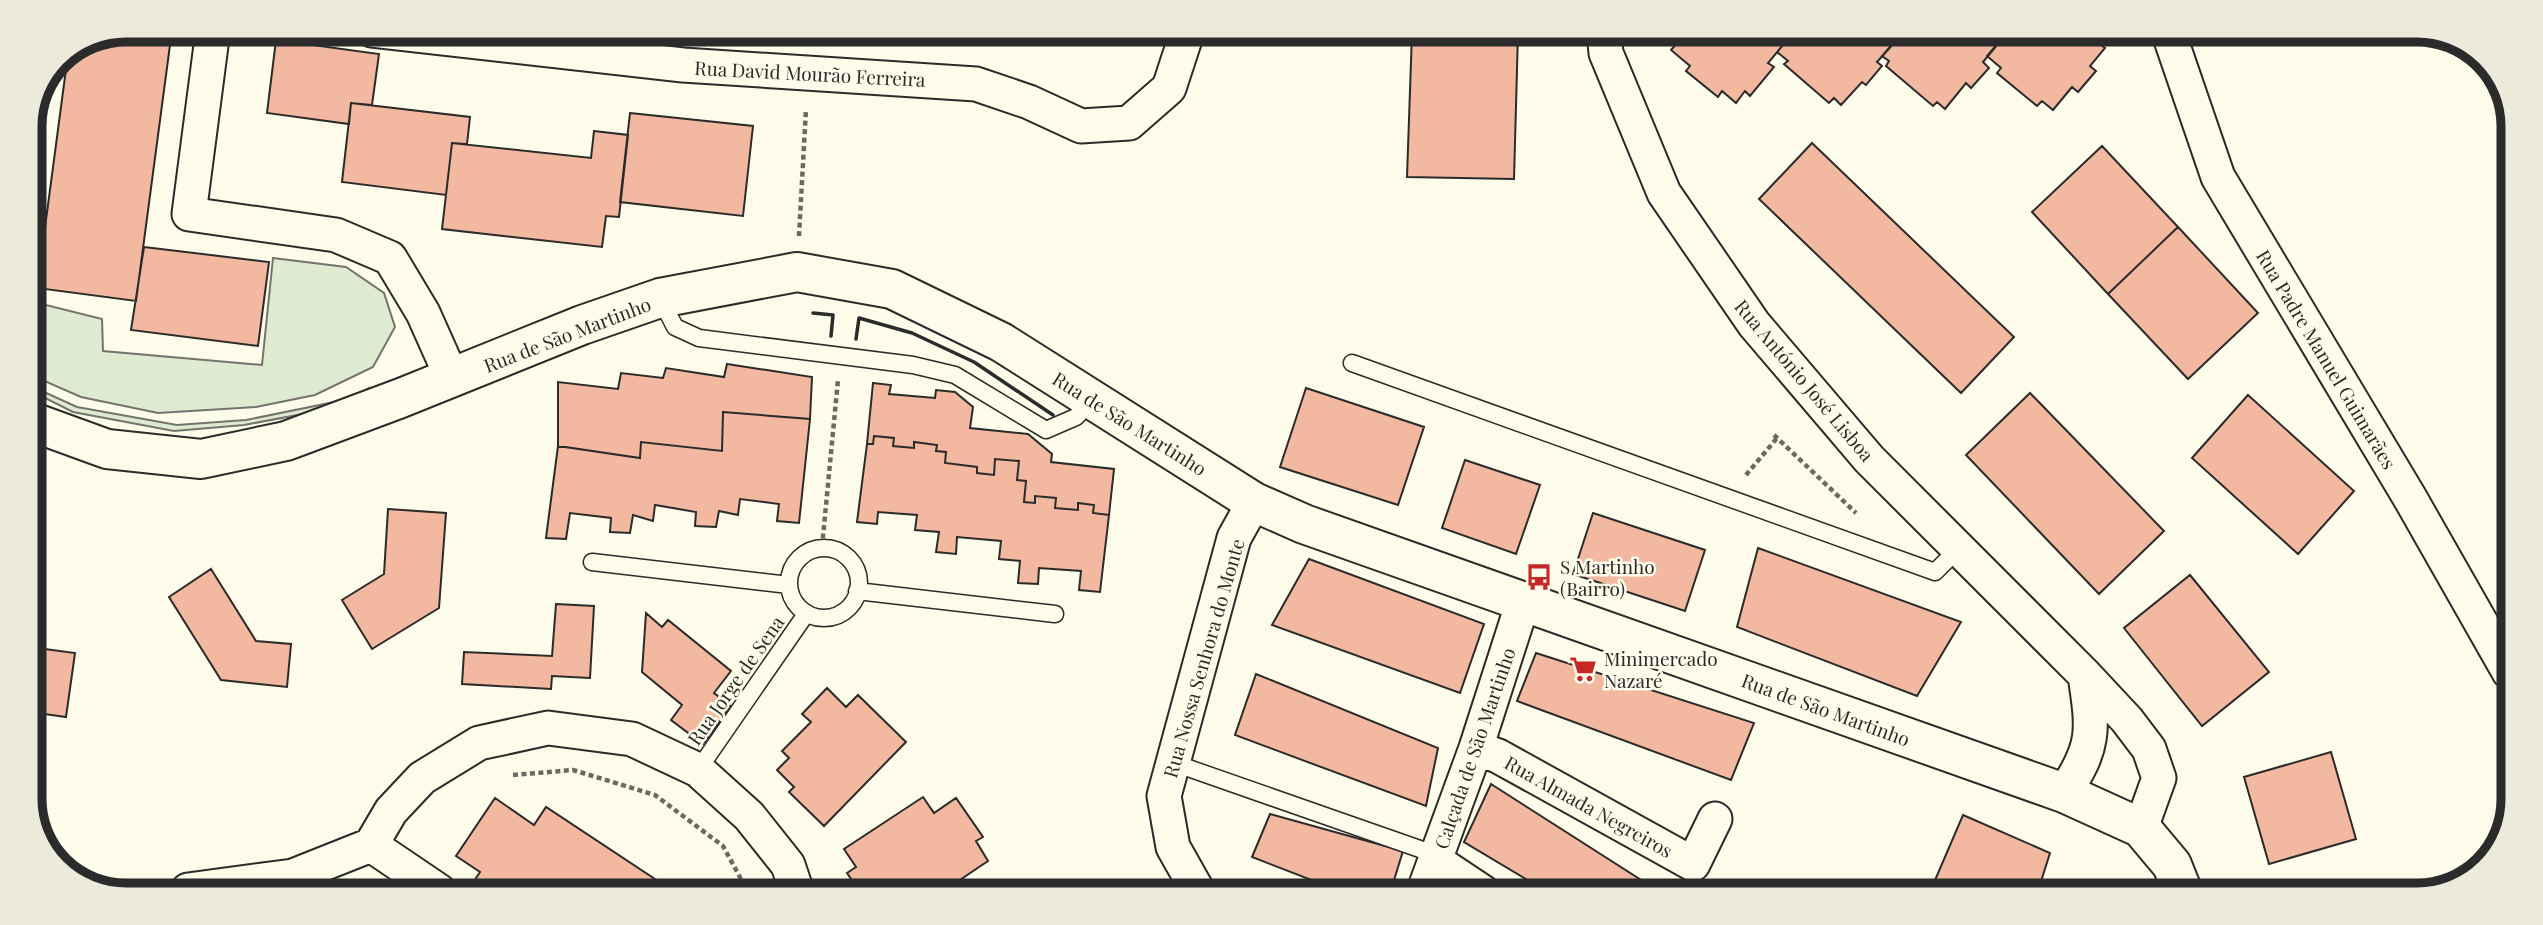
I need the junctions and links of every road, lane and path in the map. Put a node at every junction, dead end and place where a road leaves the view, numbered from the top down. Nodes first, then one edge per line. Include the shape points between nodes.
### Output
1 (211, 42) edge
2 (479, 42) edge
3 (1184, 42) edge
4 (1605, 42) edge
5 (1650, 42) edge
6 (2172, 42) edge
7 (1651, 45) dead end
8 (808, 72) junction
9 (799, 237) dead end
10 (660, 299) junction
11 (841, 356) junction
12 (1352, 363) dead end
13 (452, 378) junction
14 (1092, 400) junction
15 (42, 425) edge
16 (1742, 481) dead end
17 (1254, 502) junction
18 (1863, 519) dead end
19 (822, 547) junction
20 (1959, 548) junction
21 (592, 562) dead end
22 (789, 585) junction
23 (857, 591) junction
24 (1524, 602) junction
25 (806, 614) junction
26 (1055, 614) dead end
27 (2501, 658) edge
28 (2085, 675) junction
29 (1476, 748) junction
30 (1171, 762) junction
31 (698, 770) junction
32 (512, 775) dead end
33 (2064, 793) junction
34 (1715, 819) dead end
35 (2141, 828) junction
36 (371, 845) junction
37 (1436, 858) junction
38 (240, 883) edge
39 (427, 883) edge
40 (743, 883) edge
41 (794, 883) edge
42 (1193, 883) edge
43 (1427, 883) edge
44 (1470, 883) edge
45 (2180, 883) edge

1 - 13 street via 189,214 336,235 390,258 423,313
2 - 8 street, Rua David Mourão Ferreira via 683,65
3 - 8 street, Rua David Mourão Ferreira via 1169,88 1129,123 1080,126 976,84
4 - 20 street, Rua António José Lisboa via 1664,193 1754,324 1869,459
5 - 7 path
6 - 27 street, Rua Padre Manuel Guimarães via 2218,177
8 - 9 path
10 - 11 lane via 675,327 699,338
10 - 13 street, Rua de São Martinho
10 - 14 street, Rua de São Martinho via 797,272 891,289 1001,342
11 - 14 lane via 955,375 1046,429 1076,417
11 - 19 path
12 - 20 lane via 1935,572
13 - 15 street, Rua de São Martinho via 286,441 201,459 107,449
14 - 17 street, Rua de São Martinho
16 - 18 path via 1775,437
17 - 24 street, Rua de São Martinho
17 - 30 street, Rua Nossa Senhora do Monte via 1234,538
19 - 22 lane via 795,562
19 - 23 lane via 837,551 854,565
20 - 28 street, Rua António José Lisboa
21 - 22 lane
22 - 25 lane via 791,596
23 - 25 lane via 849,607 839,614 817,618
23 - 26 lane
24 - 29 street, Calçada de São Martinho
24 - 33 street, Rua de São Martinho
25 - 31 lane, Rua Jorge de Sena
28 - 33 street via 2092,729 2086,754
28 - 35 street, Rua António José Lisboa via 2150,749 2159,778
29 - 34 street, Rua Almada Negreiros via 1693,864
29 - 37 street, Calçada de São Martinho
30 - 37 lane
30 - 42 street, Rua Nossa Senhora do Monte via 1164,796 1172,847
31 - 36 street via 632,739 548,728 479,743 422,778 391,811
31 - 41 street via 749,816 788,865
32 - 40 path via 573,770 655,795 723,846
33 - 35 street, Rua de São Martinho
35 - 45 street, Rua de São Martinho via 2172,865
36 - 38 street via 293,876
36 - 39 street
37 - 43 street, Calçada de São Martinho
37 - 44 street

